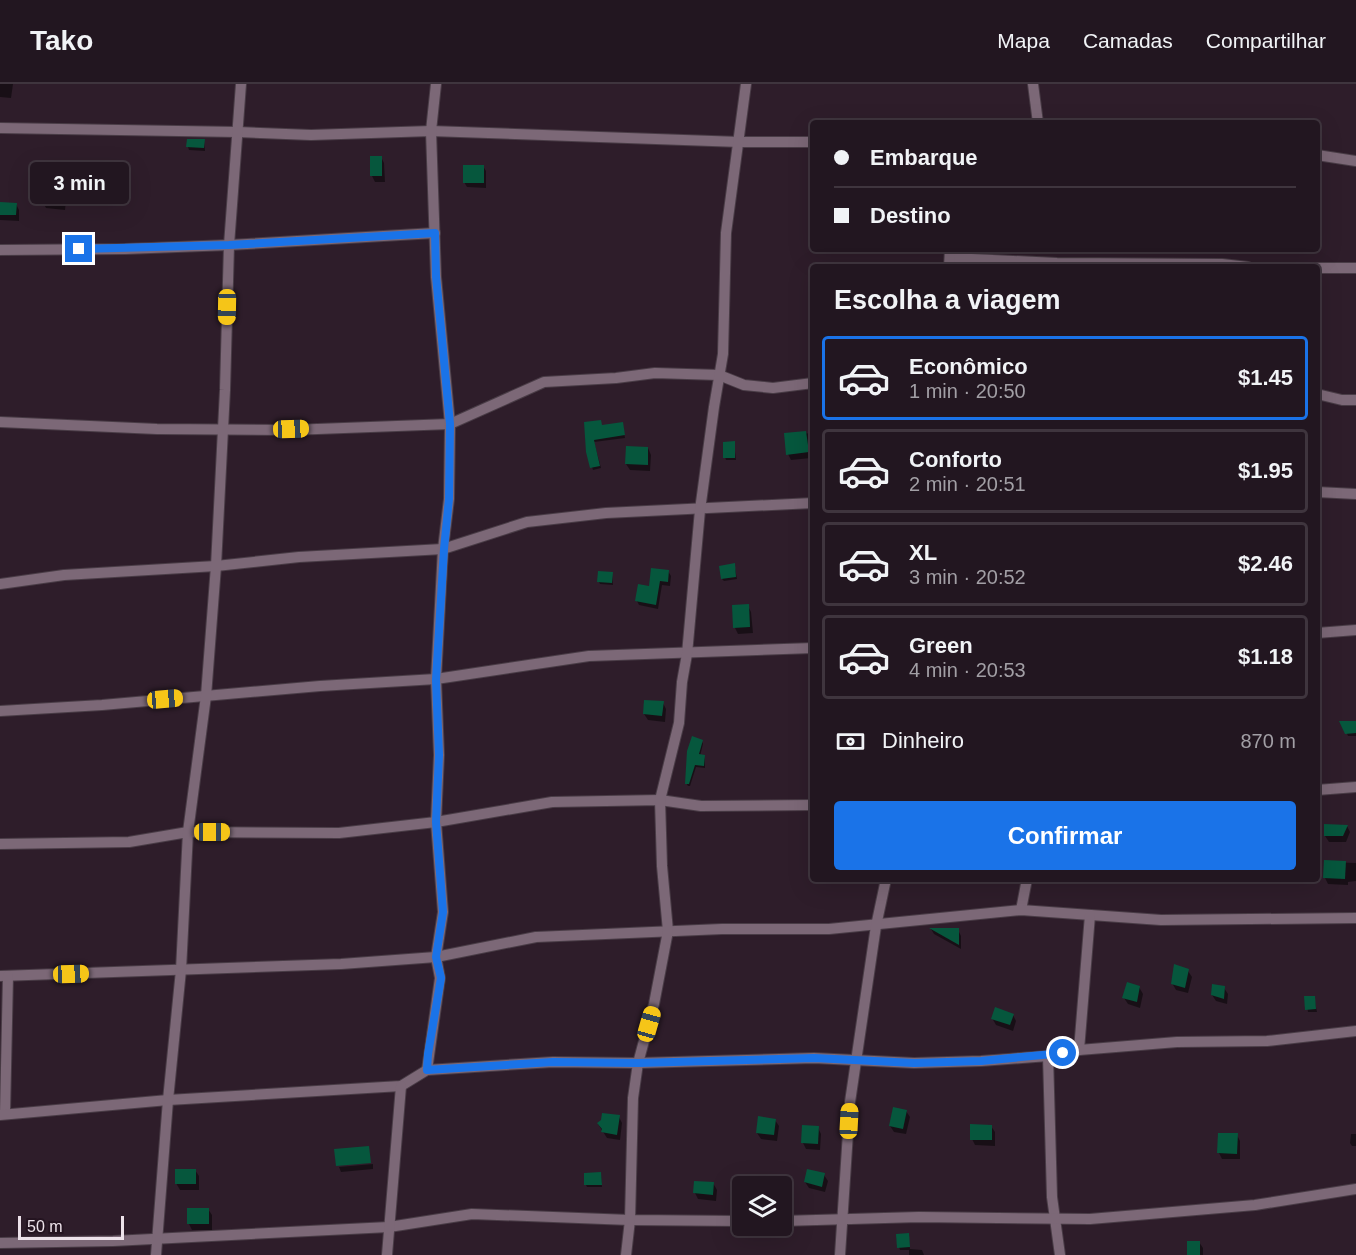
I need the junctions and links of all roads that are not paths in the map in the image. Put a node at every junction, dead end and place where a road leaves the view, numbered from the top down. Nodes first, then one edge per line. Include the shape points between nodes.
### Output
1 (241, 84) edge
2 (436, 84) edge
3 (746, 84) edge
4 (1033, 84) edge
5 (1038, 120) edge
6 (0, 128) edge
7 (431, 131) junction
8 (238, 132) junction
9 (740, 142) junction
10 (810, 142) edge
11 (1320, 155) edge
12 (1356, 160) edge
13 (435, 233) junction
14 (229, 245) junction
15 (0, 250) edge
16 (950, 258) edge
17 (1222, 264) edge
18 (1320, 268) edge
19 (1356, 268) edge
20 (719, 375) junction
21 (810, 383) edge
22 (1320, 395) edge
23 (1356, 399) edge
24 (0, 422) edge
25 (450, 424) junction
26 (222, 429) junction
27 (1320, 492) edge
28 (1356, 494) edge
29 (810, 503) edge
30 (700, 510) junction
31 (444, 549) junction
32 (216, 566) junction
33 (0, 584) edge
34 (1356, 630) edge
35 (1320, 633) edge
36 (810, 648) edge
37 (687, 654) junction
38 (436, 680) junction
39 (206, 696) junction
40 (0, 711) edge
41 (1356, 787) edge
42 (1320, 789) edge
43 (660, 800) junction
44 (810, 805) edge
45 (436, 822) junction
46 (188, 832) junction
47 (0, 844) edge
48 (885, 882) edge
49 (1026, 882) edge
50 (1021, 910) junction
51 (1090, 915) junction
52 (1356, 918) edge
53 (876, 926) junction
54 (668, 931) junction
55 (436, 957) junction
56 (180, 970) junction
57 (4, 976) edge
58 (1356, 1031) edge
59 (1079, 1050) junction
60 (1048, 1056) junction
61 (855, 1061) junction
62 (638, 1063) junction
63 (427, 1070) junction
64 (401, 1086) junction
65 (168, 1100) junction
66 (2, 1114) edge
67 (1356, 1188) edge
68 (1055, 1218) junction
69 (630, 1220) junction
70 (842, 1220) junction
71 (732, 1221) edge
72 (792, 1221) edge
73 (388, 1227) junction
74 (158, 1239) junction
75 (0, 1243) edge
76 (156, 1255) edge
77 (387, 1255) edge
78 (626, 1255) edge
79 (840, 1255) edge
80 (1060, 1255) edge

1 - 8 street
2 - 7 street
3 - 9 street
4 - 5 street
6 - 8 street
7 - 8 street via 311,135
7 - 9 street
7 - 13 street
8 - 14 street
9 - 10 street
9 - 20 street via 726,233
11 - 12 street
13 - 14 street
13 - 25 street
14 - 15 street
14 - 26 street
16 - 17 street
18 - 19 street
20 - 21 street via 744,385 773,388
20 - 25 street via 656,374 544,382
20 - 30 street
22 - 23 street
24 - 26 street
25 - 26 street
25 - 31 street
26 - 32 street
27 - 28 street
29 - 30 street
30 - 31 street via 606,513 527,522
30 - 37 street
31 - 32 street
31 - 38 street
32 - 33 street via 74,574
32 - 39 street
34 - 35 street
36 - 37 street
37 - 38 street via 589,656
37 - 43 street via 679,723
38 - 39 street
38 - 45 street
39 - 40 street
39 - 46 street
41 - 42 street
43 - 44 street via 701,806
43 - 45 street via 552,802
43 - 54 street
45 - 46 street via 339,833
45 - 55 street via 443,912
46 - 47 street via 129,842
46 - 56 street
48 - 53 street
49 - 50 street
50 - 51 street
50 - 53 street
51 - 52 street via 1161,920
51 - 59 street
53 - 54 street
53 - 61 street
54 - 55 street via 536,937
54 - 62 street
55 - 56 street
55 - 63 street via 441,978
56 - 57 street
56 - 65 street
57 - 66 street
58 - 59 street via 1266,1041 1177,1042
59 - 60 street
60 - 61 street via 914,1063
60 - 68 street
61 - 62 street via 814,1058
61 - 70 street
62 - 63 street via 553,1062
62 - 69 street via 633,1098
63 - 64 street
64 - 65 street
64 - 73 street
65 - 66 street
65 - 74 street
67 - 68 street via 1255,1204 1090,1219
68 - 70 street
68 - 80 street
69 - 71 street
69 - 73 street via 472,1214
69 - 78 street
70 - 72 street
70 - 79 street
73 - 74 street
73 - 77 street
74 - 75 street
74 - 76 street

